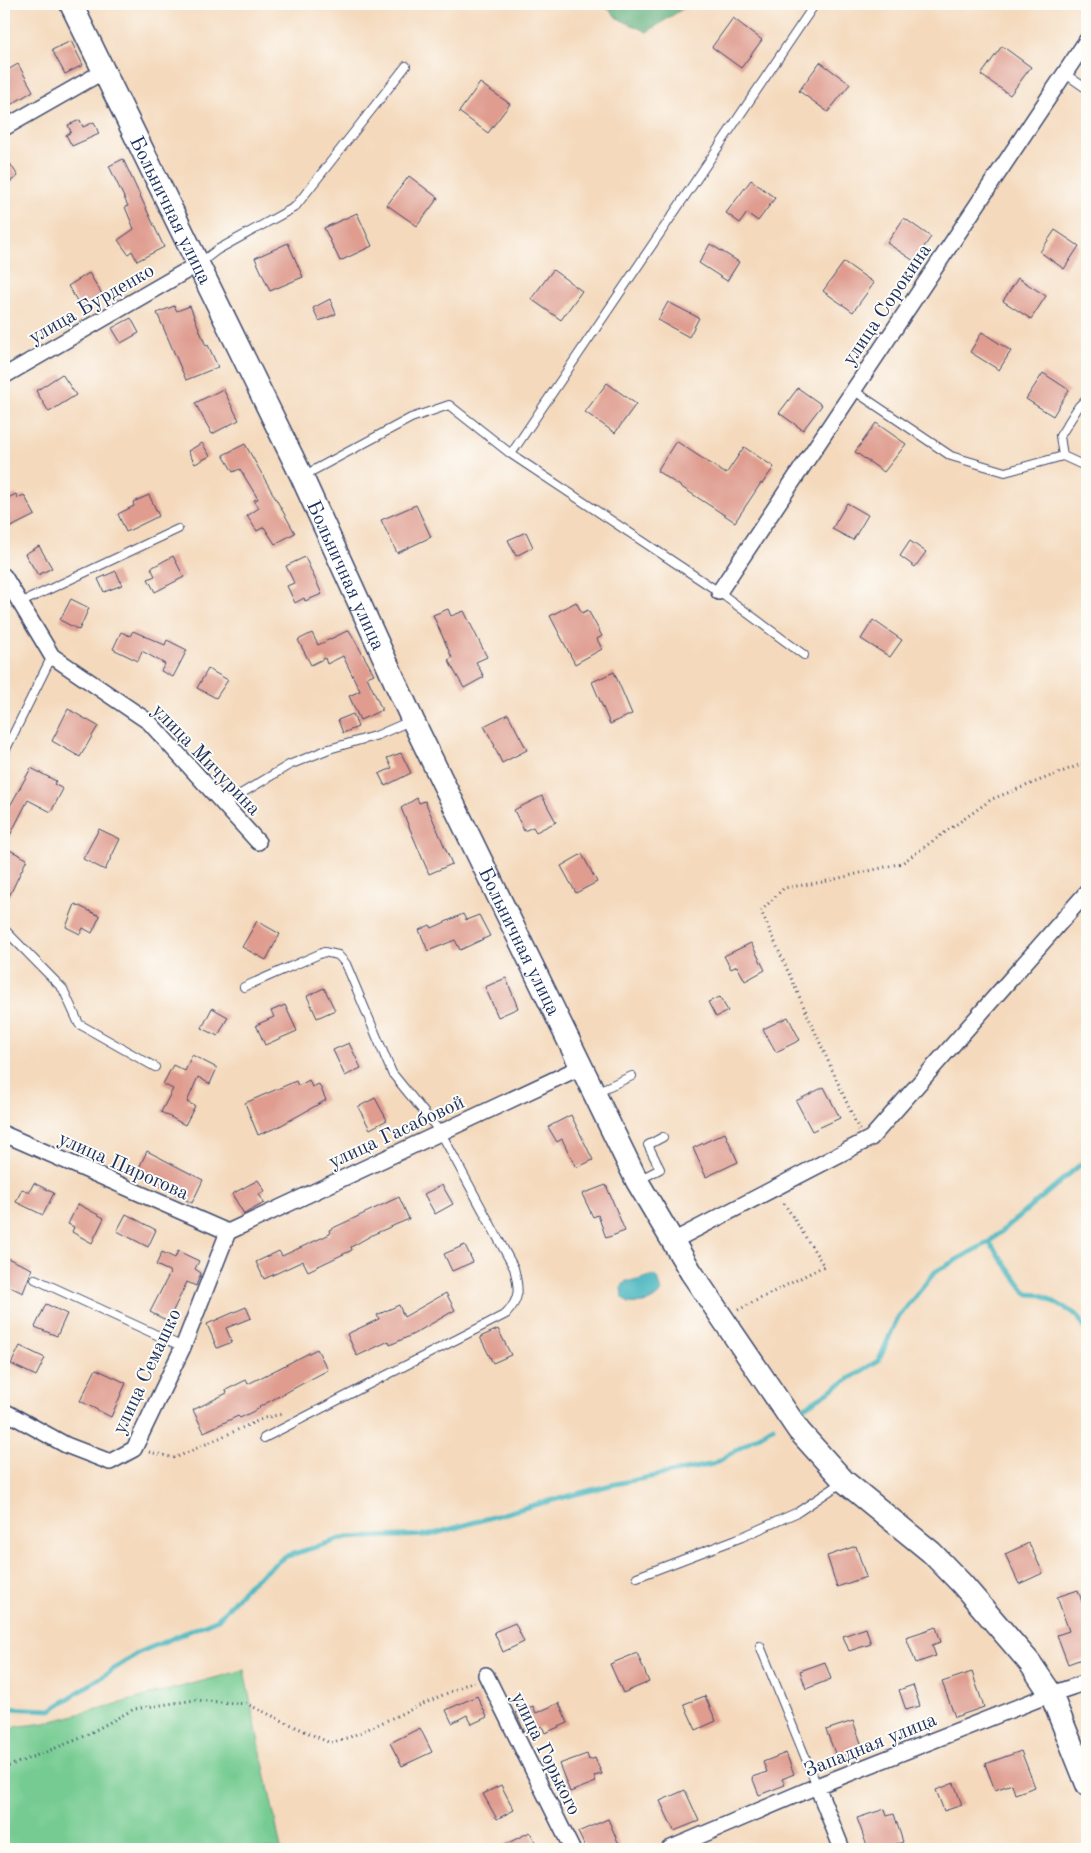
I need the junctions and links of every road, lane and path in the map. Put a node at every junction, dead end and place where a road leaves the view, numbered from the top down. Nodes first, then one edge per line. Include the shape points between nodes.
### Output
1 (72, 4) edge
2 (815, 4) edge
3 (1087, 40) edge
4 (406, 66) dead end
5 (104, 71) junction
6 (1064, 74) junction
7 (1087, 89) edge
8 (4, 128) edge
9 (198, 264) junction
10 (4, 376) edge
11 (853, 390) junction
12 (1087, 398) edge
13 (511, 454) junction
14 (1063, 456) junction
15 (1087, 467) edge
16 (302, 477) junction
17 (178, 529) dead end
18 (4, 576) edge
19 (720, 592) junction
20 (20, 603) junction
21 (804, 655) dead end
22 (52, 656) junction
23 (413, 720) junction
24 (4, 753) edge
25 (1087, 762) edge
26 (224, 804) junction
27 (258, 842) dead end
28 (1087, 892) edge
29 (4, 929) edge
30 (244, 987) dead end
31 (155, 1067) dead end
32 (581, 1067) junction
33 (632, 1076) dead end
34 (594, 1093) junction
35 (440, 1133) junction
36 (4, 1134) edge
37 (663, 1138) dead end
38 (864, 1142) junction
39 (637, 1181) junction
40 (781, 1198) dead end
41 (228, 1232) junction
42 (672, 1241) junction
43 (36, 1279) dead end
44 (723, 1318) junction
45 (182, 1347) junction
46 (4, 1411) edge
47 (290, 1413) dead end
48 (264, 1438) dead end
49 (134, 1448) junction
50 (844, 1481) junction
51 (637, 1577) dead end
52 (760, 1646) dead end
53 (486, 1675) joint
54 (1087, 1682) edge
55 (1051, 1694) junction
56 (4, 1768) edge
57 (1087, 1784) edge
58 (817, 1786) junction
59 (572, 1849) edge
60 (669, 1849) edge
61 (842, 1849) edge

1 - 5 street, Больничная улица
2 - 13 lane
3 - 6 street, улица Сорокина
4 - 9 lane via 295,207
5 - 8 street
5 - 9 street, Больничная улица
6 - 7 lane
6 - 11 street, улица Сорокина
9 - 10 street, улица Бурденко
9 - 16 street, Больничная улица
11 - 14 lane via 951,456 1005,472
11 - 19 street, улица Сорокина
12 - 14 lane via 1060,436
13 - 16 lane via 449,405 412,418
13 - 19 lane
14 - 15 lane
16 - 23 street, Больничная улица
17 - 20 lane
18 - 20 street, улица Мичурина
19 - 21 lane
20 - 22 street, улица Мичурина
22 - 24 lane
22 - 26 street, улица Мичурина via 149,722
23 - 26 lane via 289,764
23 - 32 street, Больничная улица
25 - 38 path via 992,799 902,863 784,888 760,911
26 - 27 street, улица Мичурина
28 - 38 street via 871,1138
29 - 31 lane via 63,989 79,1024
30 - 35 lane via 324,952 338,955 346,964 392,1073
32 - 34 street, Больничная улица
32 - 35 street, улица Гасабовой
33 - 34 lane
34 - 39 street, Больничная улица
35 - 41 street, улица Гасабовой
35 - 48 lane via 514,1268 518,1294 514,1305 506,1314 478,1330
36 - 41 street, улица Пирогова
37 - 39 lane via 648,1145 660,1169
38 - 42 street
39 - 42 street, Больничная улица
40 - 44 path via 824,1266
41 - 45 street, улица Семашко
42 - 44 street, Больничная улица
43 - 45 lane
44 - 50 street, Больничная улица via 799,1431
45 - 49 street, улица Семашко
46 - 49 street, улица Семашко via 66,1446 110,1462
47 - 49 path via 264,1418 175,1458
50 - 51 lane via 782,1520
50 - 55 street, Больничная улица via 930,1552 962,1584 1030,1663
52 - 58 lane
53 - 56 path via 330,1743 247,1704 195,1700 134,1709 82,1738
53 - 59 street, улица Горького
54 - 55 street, Западная улица
55 - 57 street, Больничная улица
55 - 58 street, Западная улица
58 - 60 street, Западная улица
58 - 61 street

